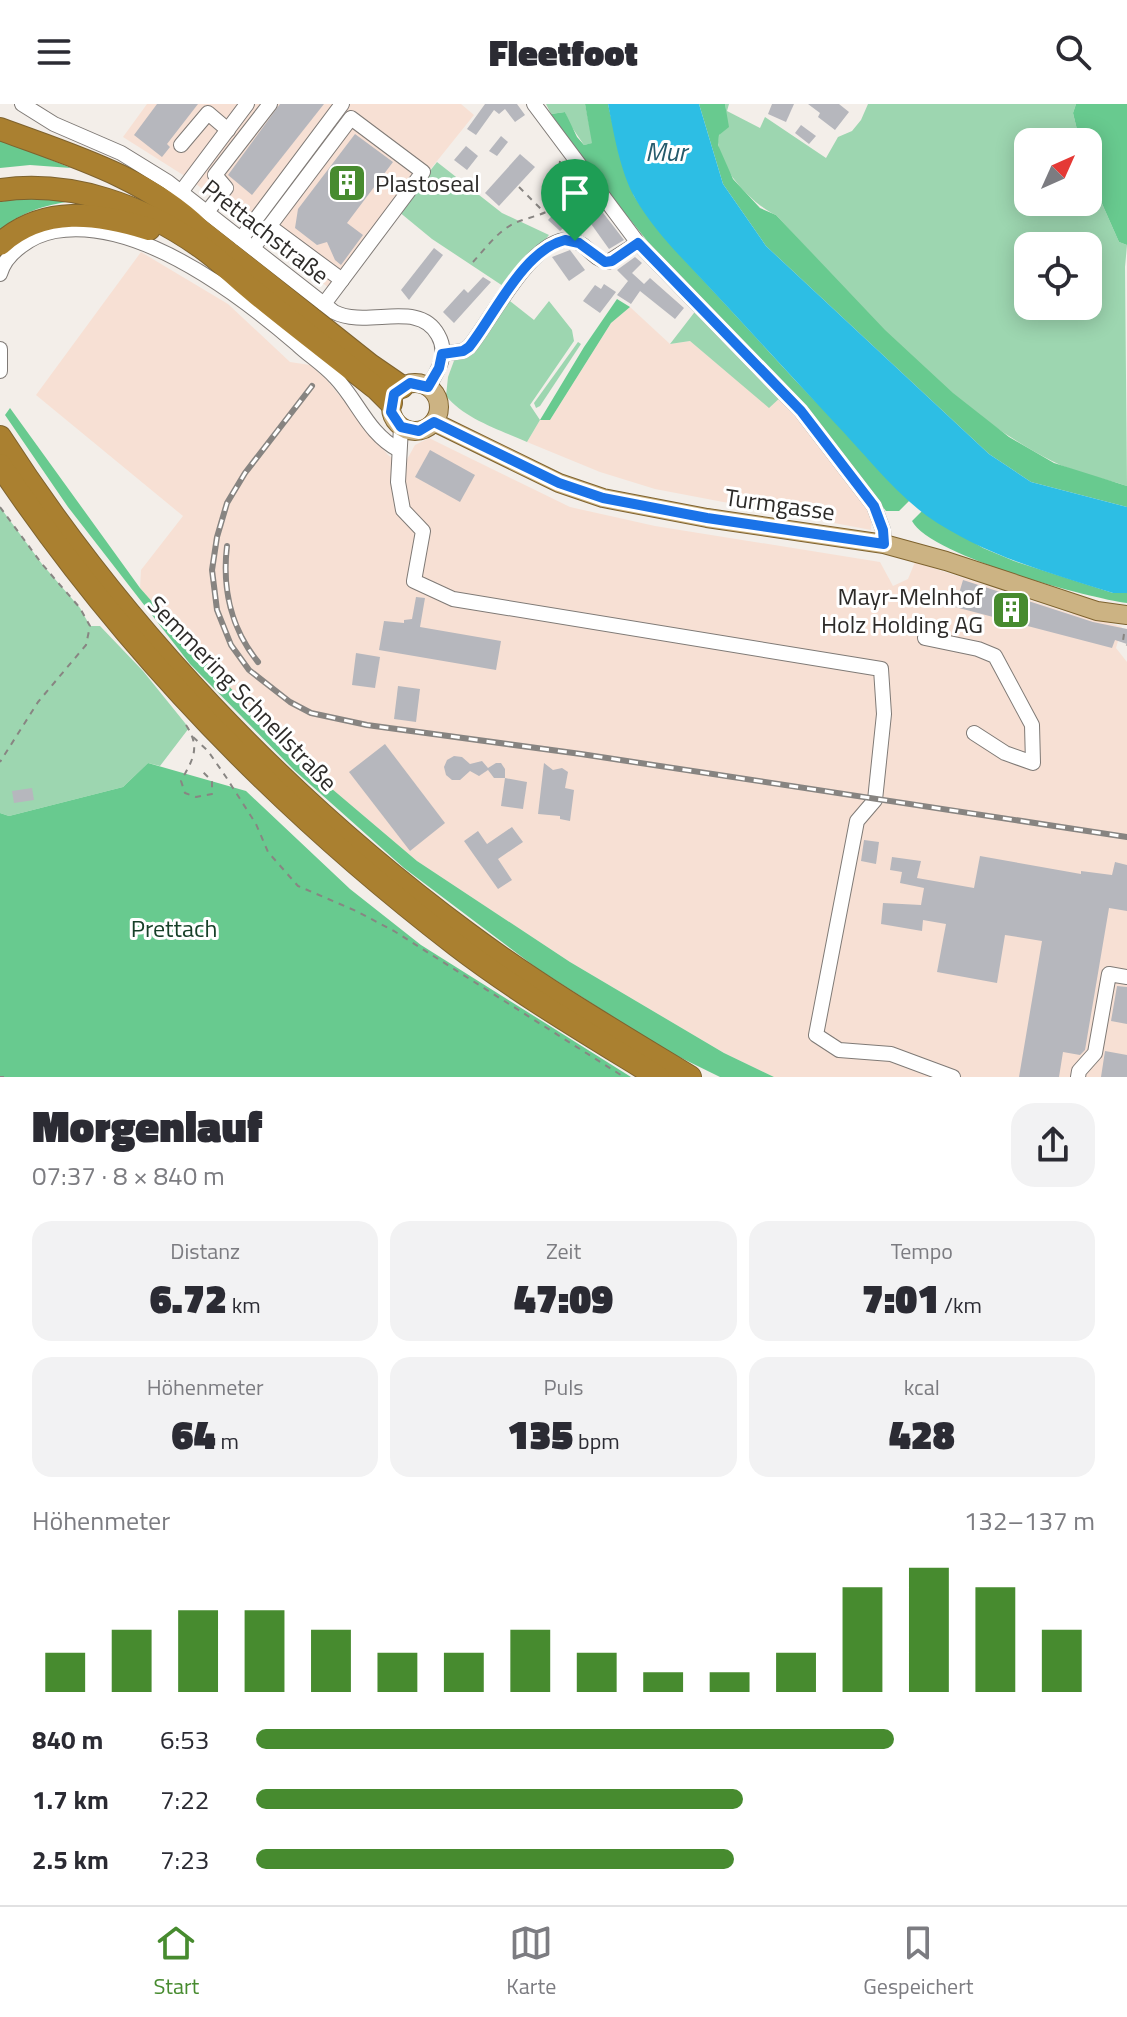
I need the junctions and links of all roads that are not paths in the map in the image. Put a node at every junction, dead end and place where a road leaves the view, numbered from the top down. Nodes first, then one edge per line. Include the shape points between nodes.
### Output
1 (22, 104) edge
2 (247, 104) edge
3 (270, 104) edge
4 (342, 104) edge
5 (534, 104) edge
6 (212, 109) edge
7 (0, 129) edge
8 (228, 130) junction
9 (181, 145) dead end
10 (0, 178) edge
11 (0, 190) edge
12 (181, 192) junction
13 (204, 221) junction
14 (269, 226) junction
15 (638, 243) junction
16 (0, 244) edge
17 (247, 244) junction
18 (0, 274) edge
19 (342, 280) junction
20 (253, 291) junction
21 (324, 304) junction
22 (0, 349) edge
23 (442, 354) junction
24 (0, 371) edge
25 (428, 387) junction
26 (396, 395) junction
27 (434, 422) junction
28 (401, 427) junction
29 (0, 437) edge
30 (398, 456) junction
31 (0, 465) edge
32 (884, 544) junction
33 (1127, 615) edge
34 (925, 638) dead end
35 (974, 733) dead end
36 (1127, 977) edge
37 (658, 1077) edge
38 (690, 1077) edge
39 (953, 1077) edge
40 (1078, 1077) edge

1 - 12 street, Prettachstraße via 121,153
2 - 8 street
3 - 13 street via 215,175 226,188
4 - 17 street
5 - 15 street
6 - 8 street
6 - 9 street
7 - 13 highway via 115,173
8 - 12 street
10 - 13 highway via 47,175 82,180
11 - 20 highway via 51,189 127,206 200,246
12 - 13 street, Prettachstraße
13 - 17 street, Prettachstraße
13 - 26 highway via 370,365
14 - 17 street
14 - 19 street
14 - 19 street via 351,118 423,172
15 - 23 street via 608,262 579,243 557,242 520,274 469,347
15 - 32 street via 801,411 874,506
16 - 20 highway via 48,218 95,215 181,244
17 - 21 street, Prettachstraße
18 - 30 street via 19,247 44,233 70,228 137,241 180,259 281,331 336,378
19 - 21 street
20 - 26 highway via 377,389
21 - 23 street, Prettachstraße via 350,319 421,319 437,333
22 - 24 street
23 - 25 street
25 - 26 main road via 410,383
25 - 27 main road via 439,404
26 - 28 main road via 394,420
27 - 28 main road via 419,431
27 - 32 main road, Turmgasse via 559,483 603,498
28 - 30 street
29 - 38 highway, Semmering Schnellstraße via 127,610 273,769 466,932
30 - 39 street via 403,510 423,531 414,581 453,599 881,669 884,714 875,800 857,821 816,1035 839,1050 891,1054
31 - 37 highway, Semmering Schnellstraße via 96,598 262,781 353,863 458,946
32 - 33 main road, Turmgasse via 1097,611
34 - 35 street via 995,656 1032,725 1033,763
36 - 40 street via 1109,974 1095,1053

